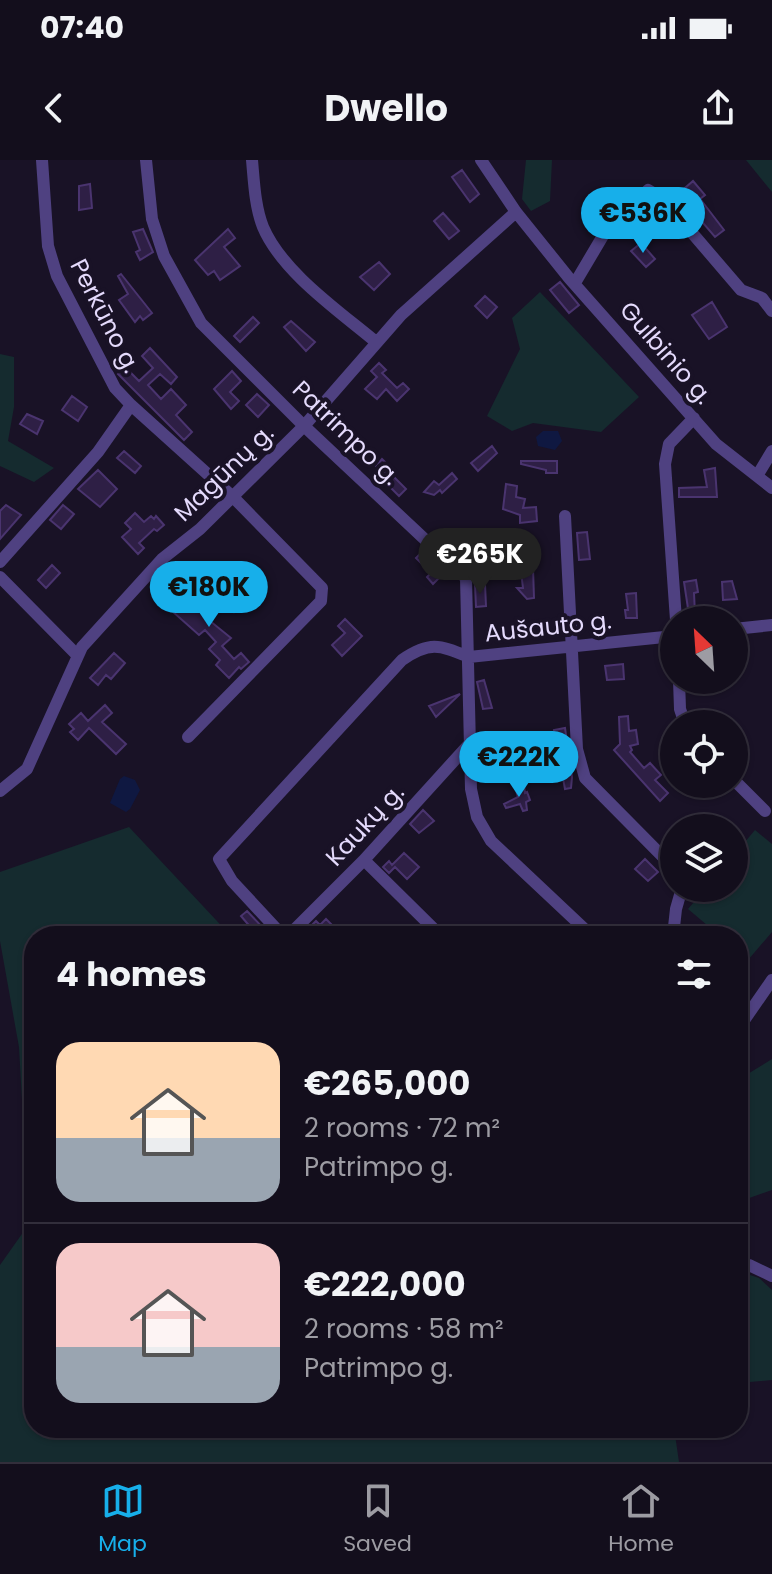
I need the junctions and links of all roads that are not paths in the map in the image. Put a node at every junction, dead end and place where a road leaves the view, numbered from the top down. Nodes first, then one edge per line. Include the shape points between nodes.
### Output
1 (42, 160) edge
2 (146, 160) edge
3 (252, 160) edge
4 (481, 160) edge
5 (516, 212) junction
6 (575, 283) junction
7 (772, 311) edge
8 (376, 342) junction
9 (131, 405) junction
10 (694, 418) junction
11 (304, 426) junction
12 (772, 451) edge
13 (757, 476) junction
14 (772, 488) edge
15 (233, 497) junction
16 (565, 516) dead end
17 (0, 562) edge
18 (0, 577) edge
19 (675, 606) edge
20 (772, 625) edge
21 (748, 628) edge
22 (660, 638) edge
23 (572, 647) junction
24 (78, 656) junction
25 (469, 657) junction
26 (188, 737) dead end
27 (472, 741) junction
28 (0, 790) edge
29 (748, 794) edge
30 (765, 811) dead end
31 (660, 854) edge
32 (364, 860) junction
33 (678, 902) edge
34 (276, 926) edge
35 (296, 926) edge
36 (431, 926) edge
37 (581, 926) edge
38 (674, 926) edge
39 (772, 980) edge
40 (748, 1015) edge
41 (748, 1265) edge
42 (772, 1276) edge

1 - 9 street, Perkūno g. via 48,246 57,276 108,376
2 - 11 street, Patrimpo g. via 152,219 164,256 201,323
3 - 8 street via 262,224 271,243 318,293
4 - 5 street, Gulbinio g.
5 - 6 street, Gulbinio g.
5 - 8 street, Magūnų g.
6 - 7 street via 607,229 648,190 663,199 741,290 762,298
6 - 10 street, Gulbinio g.
8 - 11 street, Magūnų g.
9 - 15 street, Perkūno g.
9 - 17 street via 98,452
10 - 13 street, Gulbinio g. via 716,444
10 - 19 street via 669,444 665,464
11 - 15 street, Magūnų g.
11 - 25 street, Patrimpo g. via 466,578
12 - 13 street
13 - 14 street, Gulbinio g.
15 - 24 street, Magūnų g. via 162,559
15 - 26 street, Perkūno g. via 317,581 321,601
16 - 23 street
18 - 24 street
20 - 21 street
22 - 23 street, Aušauto g.
23 - 25 street, Aušauto g.
23 - 31 street via 577,749 585,778
24 - 28 street, Magūnų g. via 27,769
25 - 27 street, Patrimpo g.
25 - 34 street, Aušauto g. via 439,646 423,647 402,660 219,859 232,881
27 - 32 street, Kaukų g.
27 - 37 street, Patrimpo g. via 471,789 481,828
29 - 30 street
32 - 35 street, Kaukų g.
32 - 36 street
33 - 38 street
39 - 40 street
41 - 42 street

